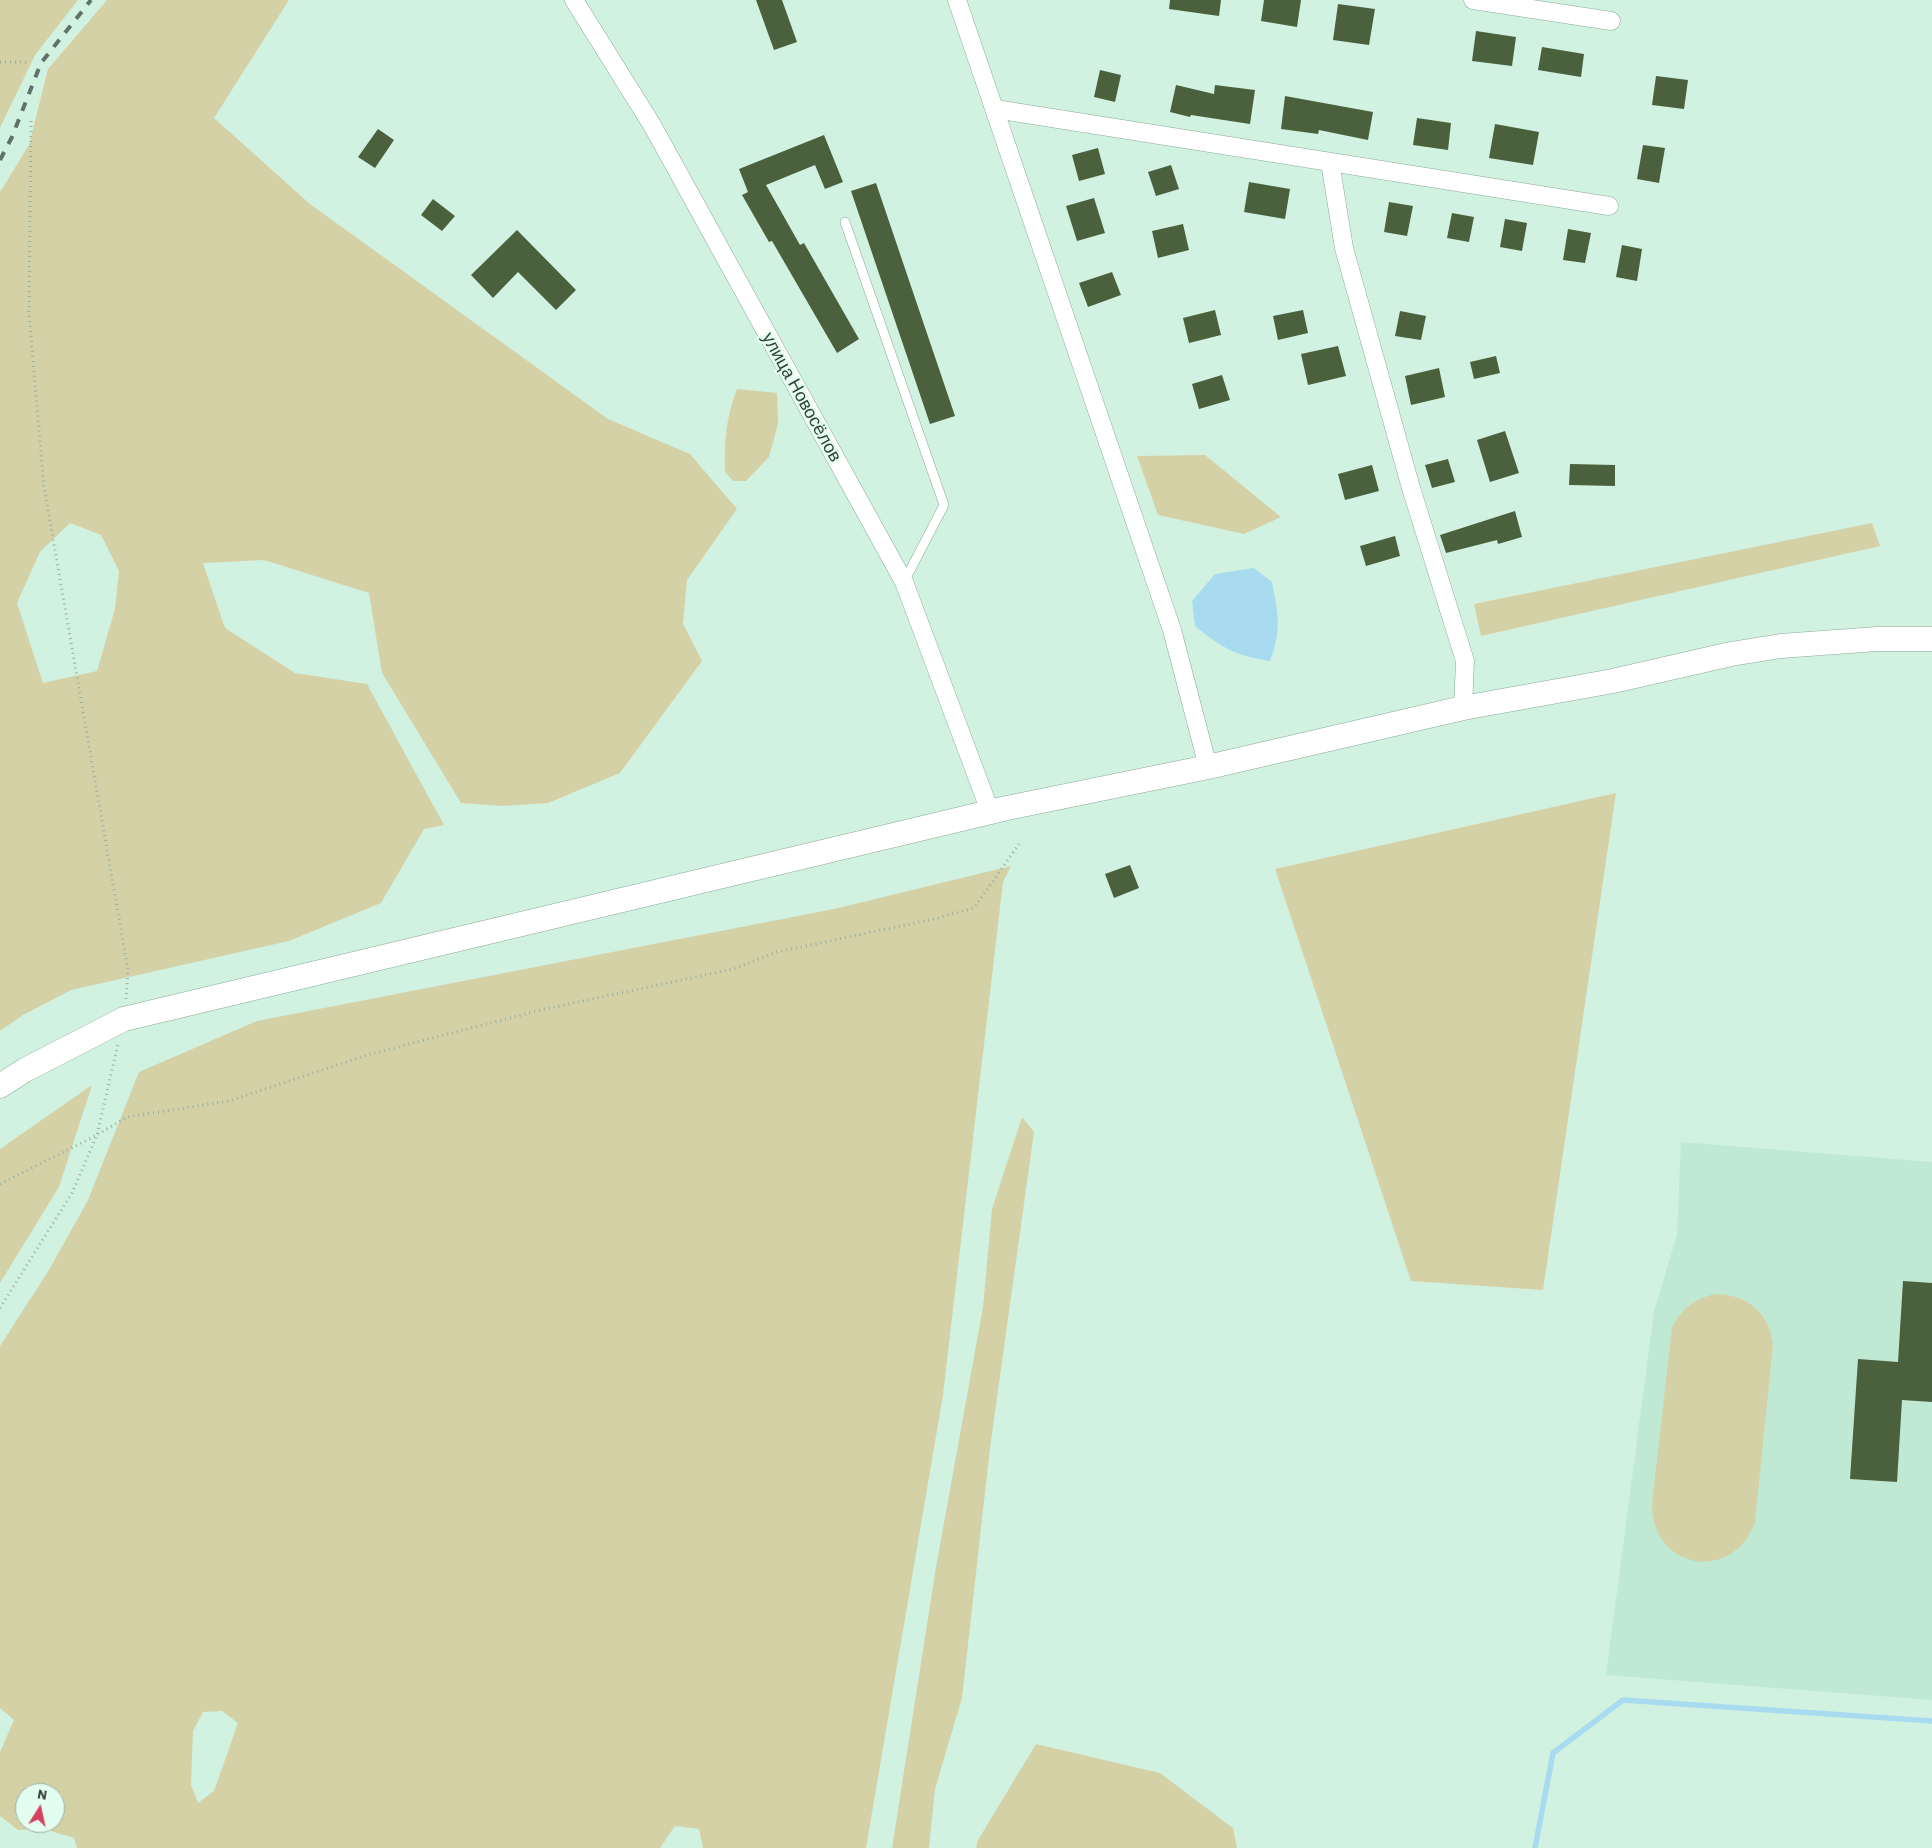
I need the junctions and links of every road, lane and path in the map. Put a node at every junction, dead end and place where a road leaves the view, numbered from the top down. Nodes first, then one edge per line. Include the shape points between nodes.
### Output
1 (574, 0) edge
2 (957, 0) edge
3 (1473, 0) edge
4 (1611, 22) dead end
5 (0, 62) edge
6 (26, 62) dead end
7 (994, 109) junction
8 (31, 121) dead end
9 (1330, 162) junction
10 (1609, 206) dead end
11 (845, 222) dead end
12 (904, 582) junction
13 (1932, 640) edge
14 (1463, 708) junction
15 (1208, 767) junction
16 (991, 814) junction
17 (1018, 844) dead end
18 (124, 1019) junction
19 (0, 1086) edge
20 (98, 1136) junction
21 (0, 1184) edge
22 (0, 1308) edge

1 - 12 street, улица Новосёлов via 652,125
2 - 7 street
3 - 4 street
5 - 6 path
7 - 9 street
7 - 15 street via 1172,630
8 - 18 path via 29,314 44,487 128,970
9 - 10 street
9 - 14 street via 1344,248 1410,488 1465,661
11 - 12 lane via 944,505
12 - 16 street, улица Новосёлов
13 - 14 street via 1857,640 1781,646
14 - 15 street
15 - 16 street
16 - 18 street
17 - 20 path via 974,908 777,952 733,969 531,1012 367,1055 229,1101 127,1117
18 - 19 street
18 - 20 path
20 - 21 path
20 - 22 path via 72,1193

